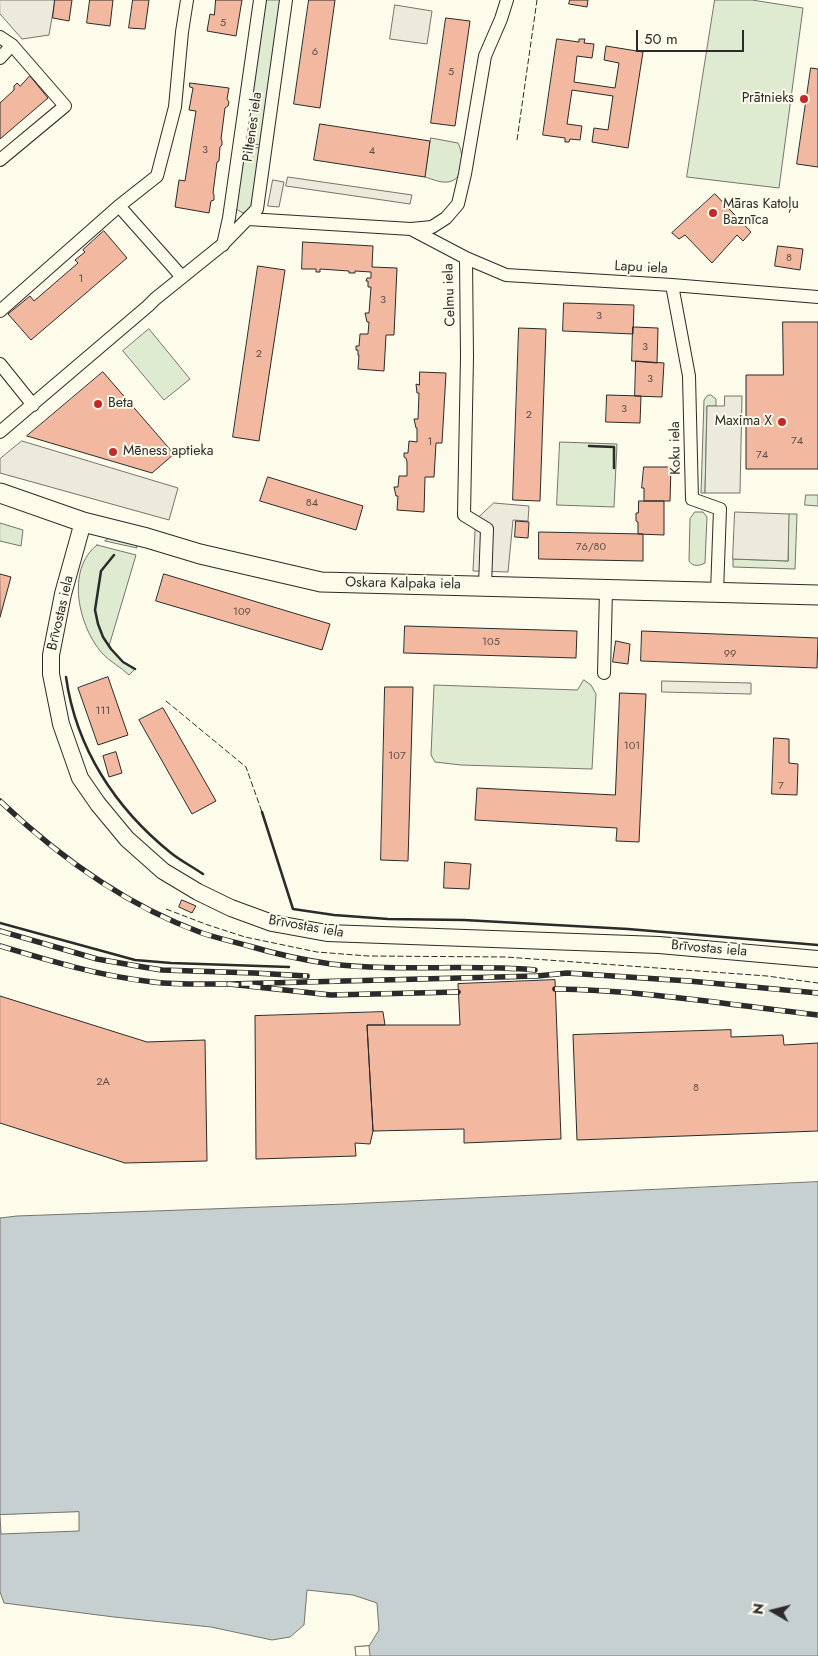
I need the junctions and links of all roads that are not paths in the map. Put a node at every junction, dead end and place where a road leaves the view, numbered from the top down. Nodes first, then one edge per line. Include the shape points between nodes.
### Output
1 (187, 0) edge
2 (260, 0) edge
3 (286, 0) edge
4 (507, 0) edge
5 (0, 37) edge
6 (12, 45) junction
7 (0, 58) edge
8 (0, 160) edge
9 (119, 206) junction
10 (248, 219) junction
11 (411, 229) junction
12 (222, 246) junction
13 (466, 258) junction
14 (182, 276) junction
15 (672, 285) junction
16 (818, 297) edge
17 (0, 311) edge
18 (0, 364) edge
19 (33, 405) junction
20 (0, 432) edge
21 (0, 493) edge
22 (83, 522) junction
23 (486, 586) junction
24 (606, 589) junction
25 (717, 592) junction
26 (818, 595) edge
27 (604, 673) dead end
28 (818, 959) edge

1 - 9 street via 175,107 157,176
2 - 12 street, Piltenes iela via 229,218
3 - 10 street, Piltenes iela via 257,209
4 - 11 street via 485,56 458,204 446,218 432,227
5 - 6 street
6 - 7 street
6 - 8 street via 65,106
9 - 14 street
9 - 17 street
10 - 11 street
10 - 12 street, Piltenes iela
11 - 13 street, Celmu iela
12 - 14 street, Piltenes iela
13 - 15 street, Lapu iela via 506,275
13 - 23 street, Celmu iela via 464,515 487,529
14 - 19 street, Piltenes iela
15 - 16 street, Lapu iela
15 - 25 street, Koku iela via 689,376 692,499 720,509
18 - 19 street
19 - 20 street, Piltenes iela
21 - 22 main road, Oskara Kalpaka iela
22 - 23 main road, Oskara Kalpaka iela via 321,582
22 - 28 street, Brīvostas iela via 63,594 51,655 61,724 80,778 98,804 127,839 163,871 198,892 272,923 327,933 659,945
23 - 24 main road, Oskara Kalpaka iela
24 - 25 main road, Oskara Kalpaka iela
24 - 27 street
25 - 26 main road, Oskara Kalpaka iela

